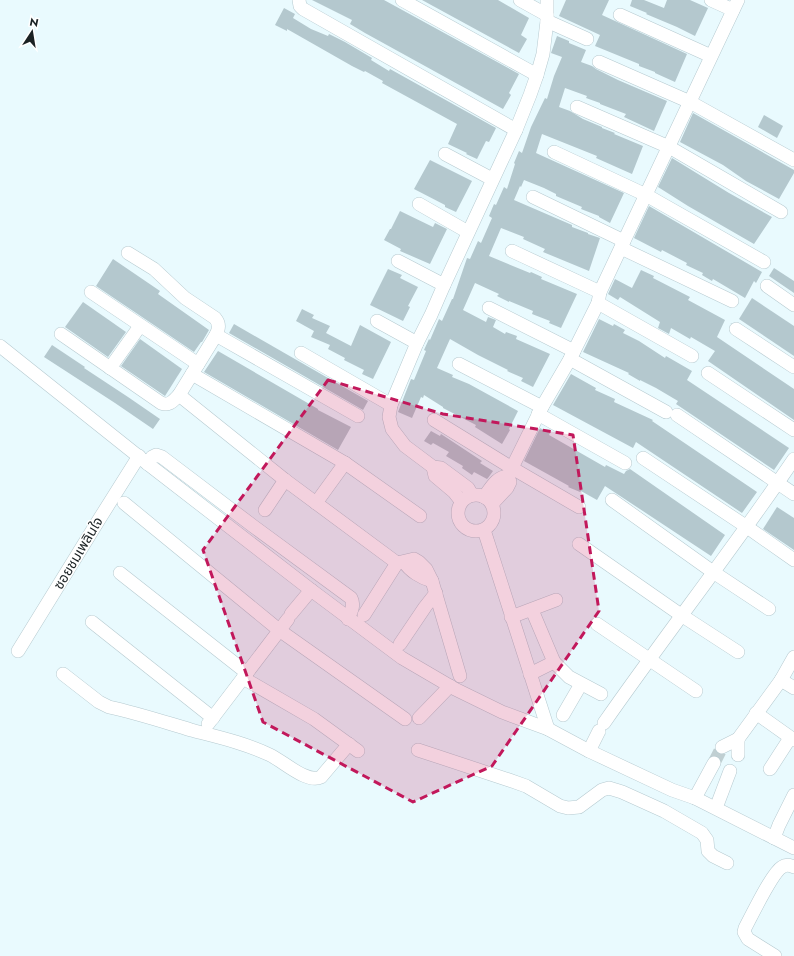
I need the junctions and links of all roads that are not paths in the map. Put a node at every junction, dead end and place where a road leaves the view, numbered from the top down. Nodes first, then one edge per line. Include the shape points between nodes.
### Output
1 (298, 0) edge
2 (402, 0) edge
3 (520, 0) edge
4 (547, 0) edge
5 (712, 0) edge
6 (736, 5) edge
7 (620, 15) dead end
8 (547, 18) junction
9 (587, 39) dead end
10 (712, 56) junction
11 (599, 62) dead end
12 (537, 75) junction
13 (690, 102) junction
14 (577, 107) dead end
15 (516, 130) junction
16 (669, 147) junction
17 (554, 152) dead end
18 (445, 154) dead end
19 (794, 160) edge
20 (492, 179) junction
21 (646, 194) junction
22 (532, 197) dead end
23 (419, 204) dead end
24 (781, 212) dead end
25 (468, 232) junction
26 (623, 244) junction
27 (512, 250) dead end
28 (128, 253) dead end
29 (398, 261) dead end
30 (764, 262) dead end
31 (444, 285) junction
32 (767, 286) dead end
33 (91, 292) dead end
34 (599, 298) junction
35 (732, 301) dead end
36 (794, 305) edge
37 (489, 308) dead end
38 (377, 321) dead end
39 (140, 326) junction
40 (736, 328) dead end
41 (61, 334) dead end
42 (216, 335) junction
43 (417, 343) junction
44 (0, 346) edge
45 (301, 354) dead end
46 (572, 355) junction
47 (692, 356) dead end
48 (459, 364) dead end
49 (794, 367) edge
50 (110, 368) junction
51 (195, 369) junction
52 (708, 373) dead end
53 (179, 395) junction
54 (391, 405) junction
55 (540, 410) junction
56 (358, 416) dead end
57 (434, 420) dead end
58 (794, 430) edge
59 (643, 458) dead end
60 (794, 459) edge
61 (144, 460) junction
62 (345, 463) junction
63 (625, 463) dead end
64 (510, 472) junction
65 (285, 480) junction
66 (778, 483) junction
67 (794, 494) edge
68 (477, 499) junction
69 (612, 500) dead end
70 (124, 503) dead end
71 (316, 503) junction
72 (579, 507) dead end
73 (420, 516) dead end
74 (259, 518) junction
75 (747, 527) junction
76 (484, 530) junction
77 (244, 538) junction
78 (579, 544) dead end
79 (794, 560) edge
80 (401, 562) junction
81 (713, 572) junction
82 (120, 573) dead end
83 (436, 593) junction
84 (556, 600) dead end
85 (298, 605) junction
86 (769, 609) dead end
87 (532, 610) junction
88 (364, 615) dead end
89 (682, 615) junction
90 (511, 617) junction
91 (348, 619) junction
92 (92, 622) dead end
93 (597, 624) dead end
94 (279, 630) junction
95 (400, 644) dead end
96 (18, 651) dead end
97 (738, 652) dead end
98 (794, 657) edge
99 (649, 659) junction
100 (554, 662) junction
101 (63, 674) dead end
102 (530, 674) junction
103 (245, 676) junction
104 (460, 676) dead end
105 (781, 680) junction
106 (581, 684) junction
107 (794, 688) edge
108 (696, 690) dead end
109 (443, 693) junction
110 (601, 694) dead end
111 (756, 713) junction
112 (563, 716) dead end
113 (213, 718) junction
114 (419, 718) dead end
115 (405, 719) dead end
116 (548, 729) junction
117 (202, 733) junction
118 (738, 739) junction
119 (792, 739) edge
120 (722, 747) tunnel mouth
121 (418, 750) dead end
122 (589, 751) junction
123 (738, 755) dead end
124 (714, 762) tunnel mouth
125 (770, 769) dead end
126 (730, 771) dead end
127 (794, 795) edge
128 (696, 798) junction
129 (668, 800) junction
130 (716, 808) junction
131 (774, 838) junction
132 (794, 848) edge
133 (727, 863) dead end
134 (794, 867) edge
135 (775, 956) edge

1 - 15 street via 303,9
2 - 12 street
3 - 8 street
4 - 8 street
5 - 6 street
6 - 10 street
7 - 10 street
8 - 9 street
8 - 12 street via 543,54
10 - 13 street
11 - 13 street
12 - 15 street
13 - 16 street
13 - 19 street
14 - 16 street
15 - 20 street
16 - 21 street
16 - 24 street
17 - 21 street
18 - 20 street
20 - 25 street
21 - 26 street
21 - 30 street
22 - 26 street
23 - 25 street
25 - 31 street
26 - 34 street
26 - 35 street
27 - 34 street
28 - 42 street via 154,269 185,298 215,318 219,329
29 - 31 street
31 - 43 street
32 - 36 street
33 - 39 street
34 - 46 street
34 - 47 street
37 - 46 street
38 - 43 street
39 - 50 street
39 - 51 street
40 - 49 street
41 - 50 street
42 - 51 street
42 - 56 street
43 - 54 street
44 - 61 street
45 - 54 street
46 - 55 street
46 - 66 street via 672,413
48 - 55 street
50 - 53 street via 161,403 172,403
51 - 53 street
51 - 62 street
52 - 58 street
53 - 65 street
54 - 68 street via 389,417 392,429 404,446 432,467 435,476 454,492
55 - 63 street
55 - 64 street
57 - 64 street
59 - 75 street
60 - 66 street
61 - 74 street via 156,455 162,457
61 - 77 street
61 - 96 street, ซอยชมเพลินใจ via 100,518
62 - 71 street
62 - 73 street
64 - 68 street via 496,480
64 - 72 street
65 - 71 street
65 - 74 street
66 - 67 street
66 - 75 street
68 - 76 street via 494,510 492,522
68 - 76 street via 458,507 458,519 461,525 472,532
69 - 81 street
70 - 94 street
71 - 80 street
74 - 77 street
74 - 91 street via 351,598 353,605
75 - 79 street
75 - 81 street
76 - 90 street
77 - 85 street
78 - 89 street
80 - 83 street via 410,559 419,562 426,569
80 - 88 street
81 - 86 street
81 - 89 street
82 - 103 street
83 - 95 street
83 - 104 street
84 - 87 street
85 - 91 street
85 - 94 street
87 - 90 street
87 - 100 street
89 - 97 street
89 - 99 street
90 - 102 street
91 - 109 street via 402,658
92 - 113 street
93 - 99 street
94 - 103 street
94 - 115 street
98 - 105 street
99 - 108 street
99 - 122 street via 601,727
100 - 102 street
100 - 106 street via 569,677
101 - 117 street via 109,707
102 - 116 street
103 - 113 street
103 - 117 street via 314,719 354,748 317,779 299,773 258,749
105 - 107 street
105 - 111 street
106 - 110 street
106 - 112 street
109 - 114 street
109 - 116 street
111 - 118 street
111 - 119 street
113 - 117 street
116 - 122 street
118 - 120 street
118 - 123 street
119 - 125 street
121 - 129 street via 526,786 568,808 579,807 602,790 609,788
122 - 129 street
124 - 128 street
126 - 130 street
127 - 131 street
128 - 129 street
128 - 130 street
129 - 133 street via 702,833 707,840 708,851
130 - 131 street
131 - 132 street
134 - 135 street via 782,867 774,874 744,932 748,939

